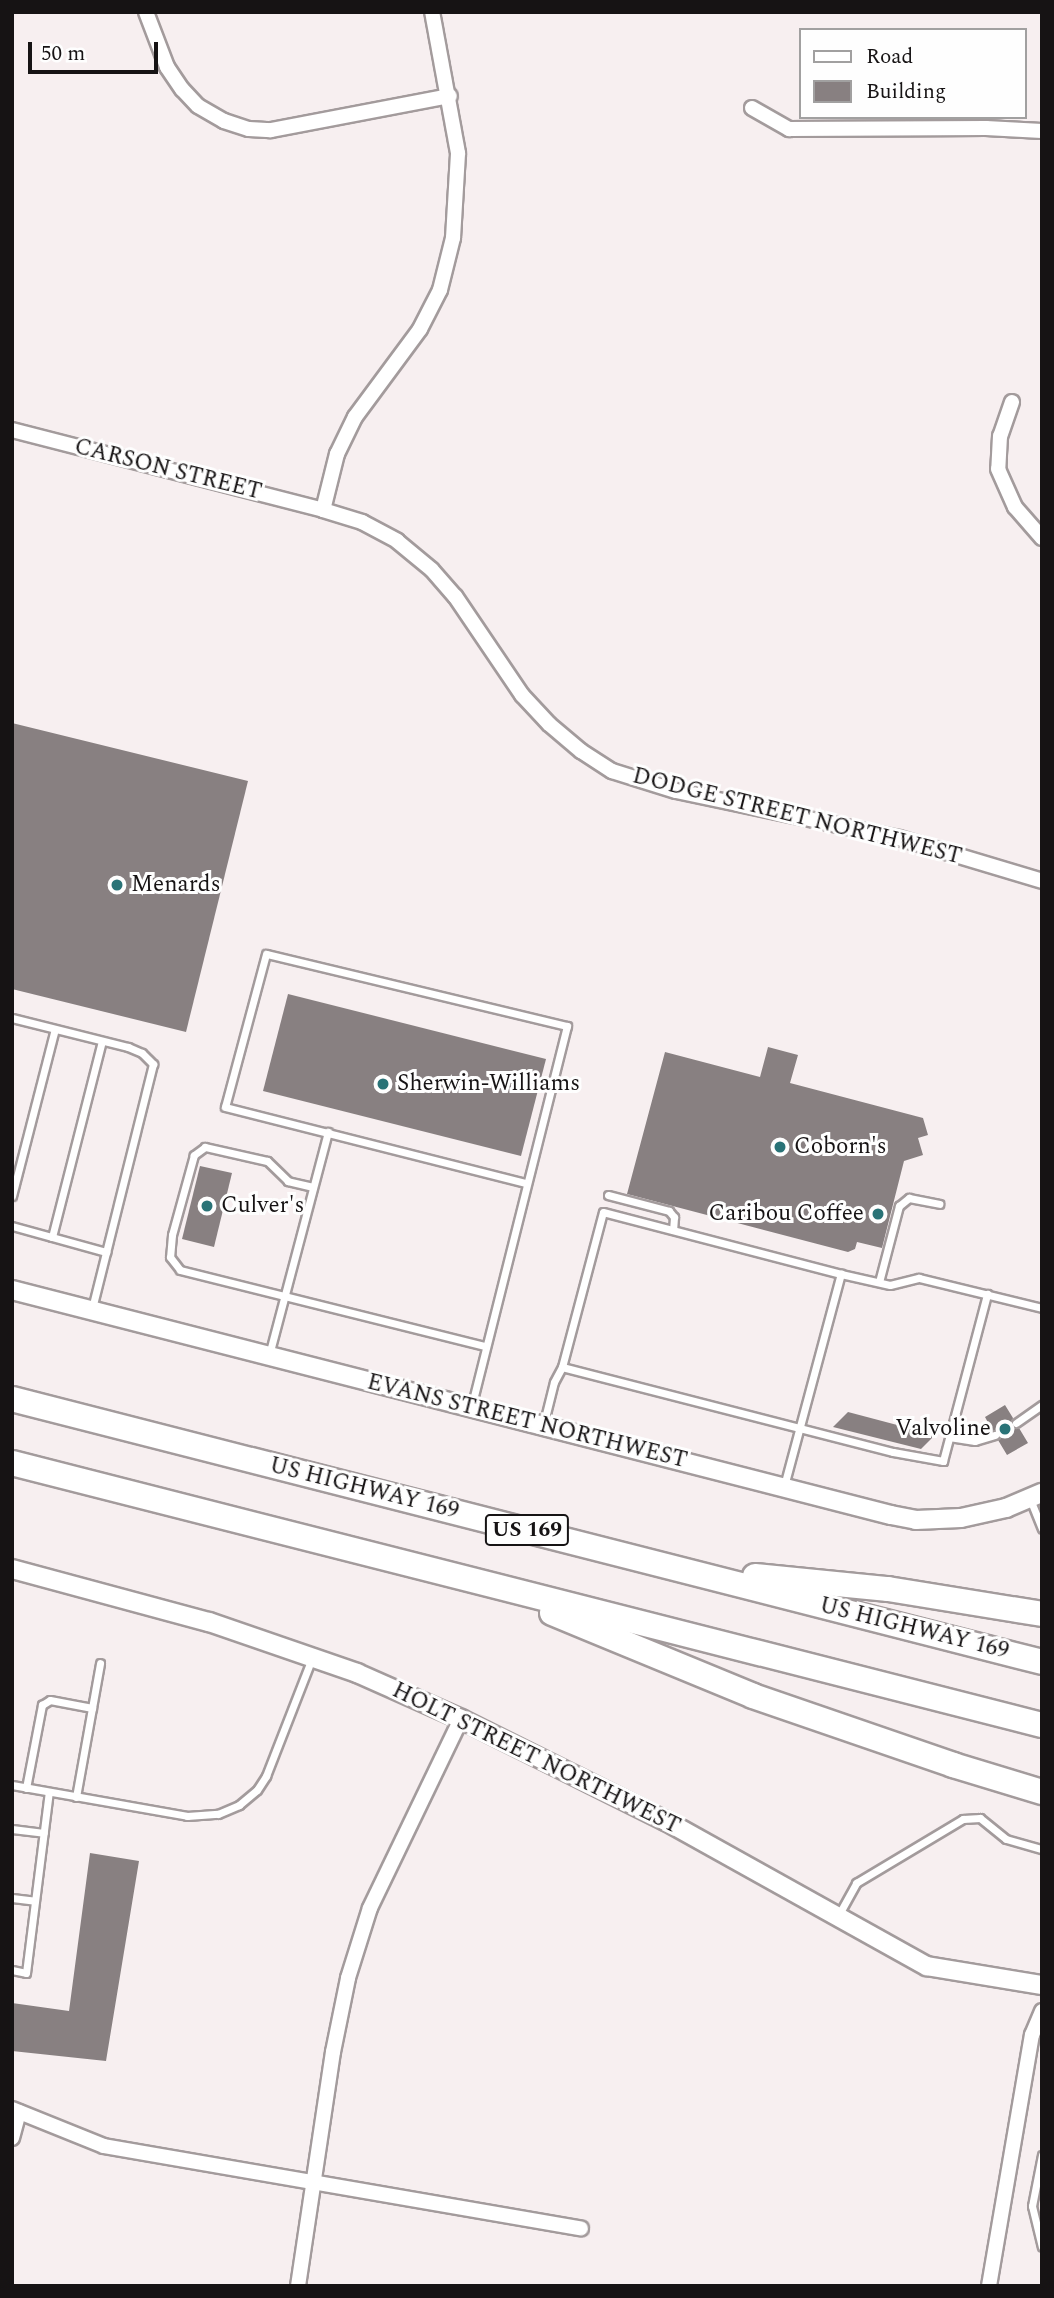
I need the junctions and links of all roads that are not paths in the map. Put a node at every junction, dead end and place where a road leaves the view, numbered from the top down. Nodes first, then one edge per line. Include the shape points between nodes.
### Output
1 (146, 12) edge
2 (432, 12) edge
3 (450, 96) junction
4 (752, 108) dead end
5 (1042, 131) edge
6 (1012, 402) dead end
7 (12, 430) edge
8 (323, 510) junction
9 (1042, 538) edge
10 (1042, 881) edge
11 (12, 1018) edge
12 (55, 1029) junction
13 (102, 1041) junction
14 (328, 1132) junction
15 (526, 1183) junction
16 (313, 1187) junction
17 (608, 1195) dead end
18 (12, 1196) edge
19 (939, 1204) dead end
20 (12, 1226) edge
21 (673, 1230) junction
22 (52, 1237) junction
23 (106, 1252) junction
24 (841, 1274) junction
25 (879, 1282) junction
26 (12, 1290) edge
27 (987, 1294) junction
28 (284, 1295) junction
29 (1042, 1308) edge
30 (91, 1310) junction
31 (484, 1346) junction
32 (269, 1355) junction
33 (562, 1367) junction
34 (12, 1399) edge
35 (1042, 1405) edge
36 (471, 1408) junction
37 (1016, 1423) dead end
38 (543, 1426) junction
39 (800, 1427) junction
40 (995, 1435) dead end
41 (949, 1437) junction
42 (12, 1462) edge
43 (784, 1487) junction
44 (1036, 1495) edge
45 (1042, 1529) edge
46 (673, 1568) junction
47 (12, 1569) edge
48 (470, 1579) junction
49 (1042, 1614) edge
50 (313, 1657) junction
51 (1042, 1662) edge
52 (100, 1663) dead end
53 (92, 1708) junction
54 (461, 1719) junction
55 (1042, 1725) edge
56 (12, 1785) edge
57 (26, 1788) junction
58 (1042, 1791) edge
59 (49, 1792) junction
60 (76, 1797) junction
61 (12, 1829) edge
62 (44, 1833) junction
63 (1042, 1849) edge
64 (12, 1898) edge
65 (35, 1901) junction
66 (838, 1918) junction
67 (12, 1970) edge
68 (1042, 1985) edge
69 (1042, 2011) edge
70 (16, 2111) edge
71 (12, 2138) edge
72 (1042, 2155) edge
73 (314, 2183) junction
74 (581, 2228) dead end
75 (1042, 2247) edge
76 (298, 2286) edge
77 (989, 2286) edge

1 - 3 street via 167,67 182,89 198,106 249,129 271,130
2 - 3 street
3 - 8 street via 458,165 453,238 440,290 420,329 355,416 337,454
4 - 5 street via 789,129
6 - 9 street via 1000,436 998,469 1015,507
7 - 8 street, CARSON STREET
8 - 10 street, DODGE STREET NORTHWEST via 362,522 397,541 432,570 522,695 549,724 612,771 676,791 899,838
11 - 12 lane
12 - 13 lane
12 - 18 lane
13 - 22 lane
13 - 23 lane via 142,1053 152,1064
14 - 15 lane
14 - 15 lane via 225,1107 266,954 568,1026
14 - 16 lane
15 - 31 lane
16 - 28 lane
16 - 28 lane via 288,1181 267,1161 205,1147 194,1155 172,1235 170,1257 180,1270
17 - 21 lane via 669,1211 674,1217
19 - 25 lane via 909,1198 899,1206
20 - 22 lane
21 - 24 lane
21 - 33 lane via 603,1212
22 - 23 lane
23 - 30 lane
24 - 25 lane
24 - 39 lane
25 - 27 lane via 890,1285 919,1278
26 - 30 street, EVANS STREET NORTHWEST
27 - 29 lane
27 - 41 lane
28 - 31 lane
28 - 32 lane
30 - 32 street, EVANS STREET NORTHWEST
31 - 36 lane
32 - 36 street, EVANS STREET NORTHWEST
33 - 38 lane
33 - 39 lane
34 - 46 highway, US HIGHWAY 169 / US 169
35 - 37 lane
36 - 38 street, EVANS STREET NORTHWEST
38 - 43 street, EVANS STREET NORTHWEST
39 - 41 lane via 943,1461
39 - 43 lane
40 - 41 lane via 975,1441
42 - 48 highway, US 169
43 - 44 street, EVANS STREET NORTHWEST via 916,1520 984,1515
44 - 45 lane
46 - 49 highway via 888,1589
46 - 51 highway, US HIGHWAY 169 / US 169
47 - 50 street, HOLT STREET NORTHWEST via 209,1622
48 - 55 highway, US 169
48 - 58 highway via 753,1696
50 - 54 street, HOLT STREET NORTHWEST
50 - 60 lane via 266,1776 239,1805 218,1814 187,1816
52 - 53 lane
53 - 57 lane via 50,1700 42,1705
53 - 60 lane
54 - 66 street, HOLT STREET NORTHWEST via 666,1821
54 - 73 street via 370,1908 359,1942 340,2014
56 - 57 lane
57 - 59 lane
59 - 60 lane
59 - 62 lane
61 - 62 lane
62 - 65 lane
63 - 66 lane via 1006,1839 979,1818 963,1819 856,1883
64 - 65 lane
65 - 67 lane via 26,1973
66 - 68 street, HOLT STREET NORTHWEST via 927,1966
69 - 77 street via 1032,2035
70 - 71 street
70 - 73 street via 104,2146
72 - 75 lane via 1032,2206
73 - 74 street
73 - 76 street

